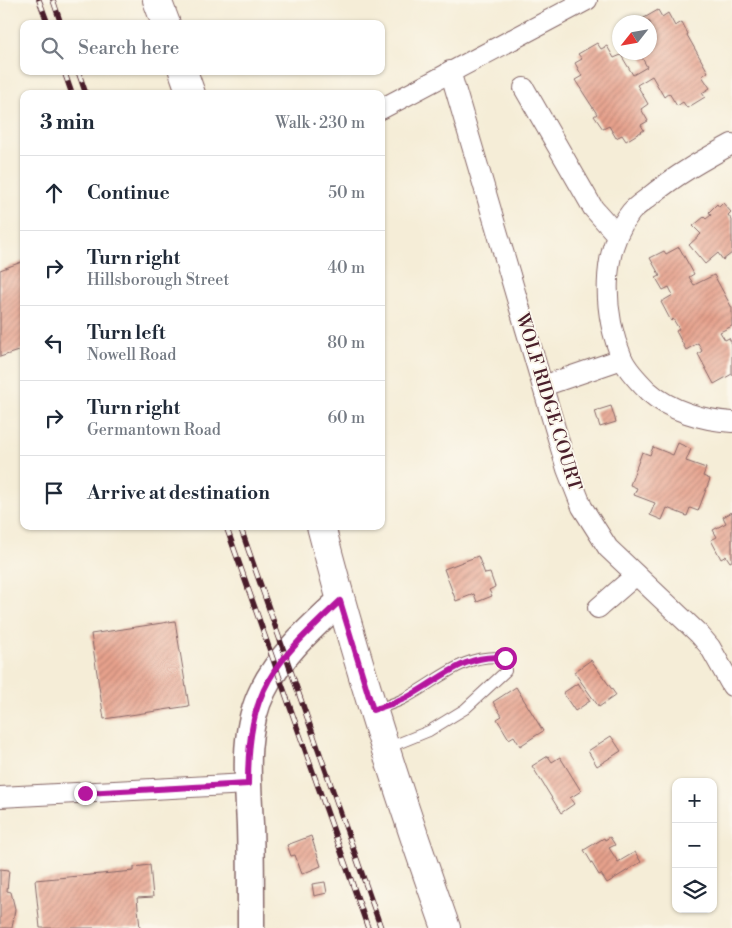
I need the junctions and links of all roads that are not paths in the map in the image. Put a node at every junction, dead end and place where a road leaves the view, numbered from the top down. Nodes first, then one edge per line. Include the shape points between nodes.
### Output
1 (157, 0) edge
2 (587, 0) edge
3 (164, 20) edge
4 (450, 71) junction
5 (185, 75) edge
6 (524, 88) dead end
7 (190, 90) edge
8 (385, 107) edge
9 (732, 144) edge
10 (616, 235) junction
11 (622, 359) junction
12 (543, 386) junction
13 (732, 422) edge
14 (322, 530) edge
15 (636, 575) junction
16 (340, 601) junction
17 (598, 608) dead end
18 (732, 686) edge
19 (373, 710) junction
20 (385, 749) junction
21 (248, 784) junction
22 (0, 797) edge
23 (251, 928) edge
24 (446, 928) edge

1 - 3 main road
2 - 4 street
4 - 8 street
4 - 12 street, WOLF RIDGE COURT
5 - 7 main road
6 - 10 street via 593,208
9 - 10 street via 677,174 632,211
10 - 11 street via 608,279 610,317
11 - 12 street
11 - 13 street via 648,391 675,408 707,421
12 - 15 street, WOLF RIDGE COURT via 582,506 608,548
14 - 16 main road
15 - 17 street
15 - 18 street, WOLF RIDGE COURT via 710,646
16 - 19 main road
16 - 21 street via 286,656 264,688 250,732
19 - 20 main road
19 - 20 lane via 406,698 441,674 468,661 491,656 505,658 506,671 465,709 429,731
20 - 24 main road
21 - 22 street
21 - 23 street

